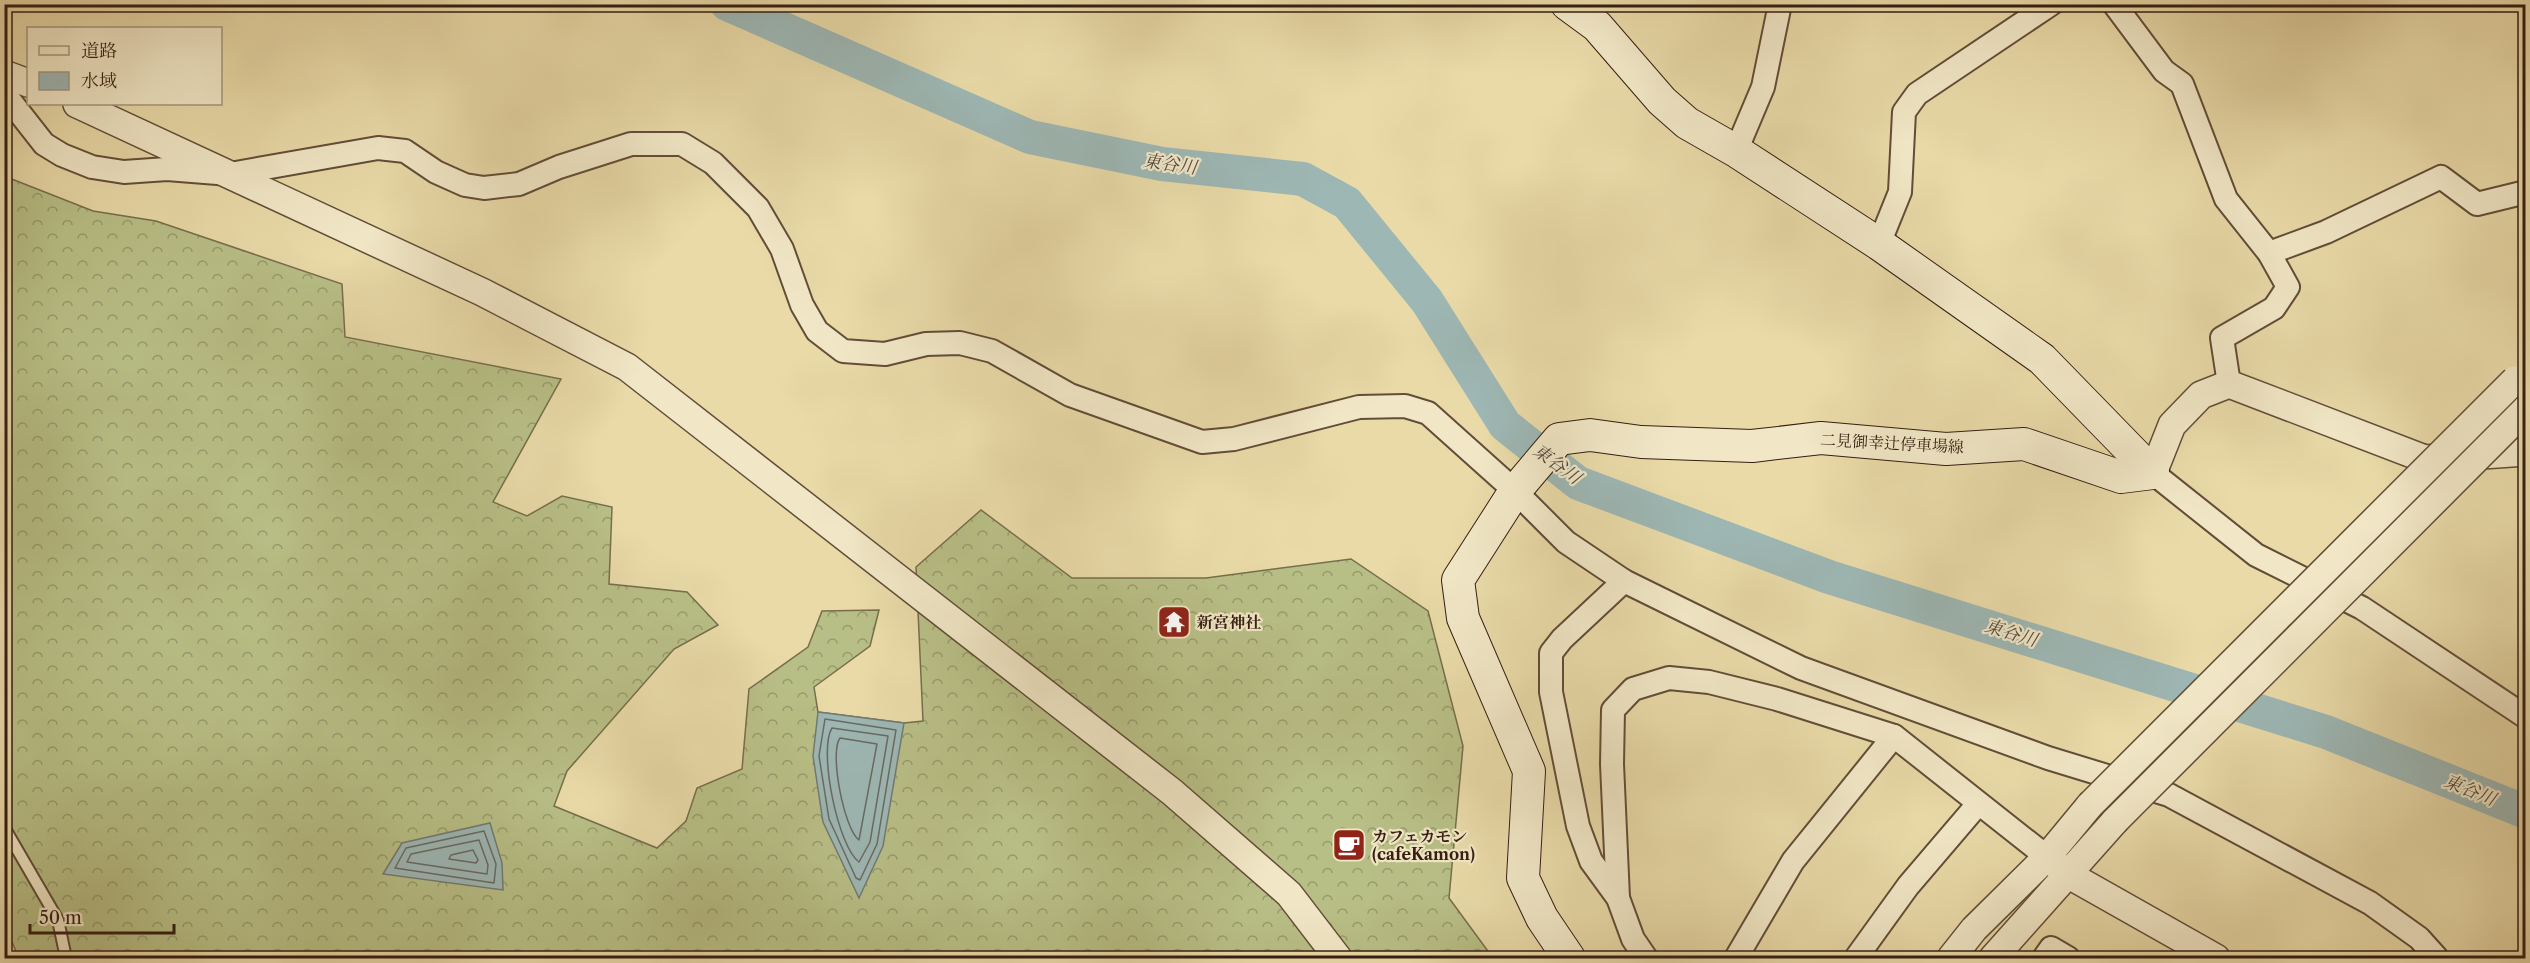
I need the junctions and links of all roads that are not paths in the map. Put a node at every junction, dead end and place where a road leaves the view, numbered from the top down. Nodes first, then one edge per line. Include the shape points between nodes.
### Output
1 (1567, 4) edge
2 (1780, 4) edge
3 (2051, 4) edge
4 (2114, 4) edge
5 (4, 74) edge
6 (27, 83) edge
7 (4, 93) edge
8 (79, 105) edge
9 (1736, 151) junction
10 (230, 174) junction
11 (2526, 192) edge
12 (1879, 244) junction
13 (2269, 253) junction
14 (2521, 375) edge
15 (2229, 384) junction
16 (2526, 409) edge
17 (2526, 452) edge
18 (2153, 473) junction
19 (1515, 491) junction
20 (1624, 581) junction
21 (2526, 717) edge
22 (1894, 736) junction
23 (1978, 804) junction
24 (4, 827) edge
25 (2048, 857) junction
26 (2069, 875) junction
27 (1618, 898) junction
28 (66, 958) edge
29 (1338, 958) edge
30 (1569, 958) edge
31 (1646, 958) edge
32 (1736, 958) edge
33 (1856, 958) edge
34 (1951, 958) edge
35 (1993, 958) edge
36 (2044, 958) edge
37 (2068, 958) edge
38 (2216, 958) edge
39 (2437, 958) edge

1 - 9 main road via 1597,26 1662,101 1688,123
2 - 9 street via 1763,87
3 - 12 street via 1917,94 1904,112 1900,192
4 - 13 street via 2164,70 2182,84 2226,199
5 - 6 street
7 - 10 street via 44,144 92,167 124,172 167,169
8 - 10 street
9 - 12 main road
10 - 19 street via 378,148 405,151 436,172 465,185 484,188 519,184 632,144 681,144 713,164 758,208 782,249 802,305 817,331 843,351 885,354 926,344 960,343 992,351 1070,395 1202,442 1234,439 1359,407 1405,406 1428,413
10 - 29 street via 482,292 627,367 1172,792 1289,894
11 - 13 street via 2477,204 2441,177 2326,232
12 - 18 main road via 2042,359
13 - 15 street via 2288,287 2274,308 2222,338
14 - 25 street, bridge via 2090,805
15 - 17 street via 2425,459
15 - 18 street via 2201,395 2172,424
16 - 26 street, bridge via 2115,821
18 - 19 main road, 二見御幸辻停車場線 via 2121,477 2024,444 1946,449 1821,438 1752,446 1641,442 1590,435 1560,439
18 - 21 street via 2256,555 2362,608
19 - 20 street via 1566,542
19 - 30 main road, 二見御幸辻停車場線 via 1458,580 1463,618 1529,771 1523,879 1542,918
20 - 27 street via 1551,653 1551,692 1578,826 1591,861
20 - 39 street via 1801,668 2048,758 2169,795 2370,903 2418,938
22 - 23 street
22 - 27 street via 1709,682 1669,678 1633,689 1613,710
22 - 32 street via 1793,861
23 - 25 street
23 - 33 street via 1908,886
24 - 28 lane via 58,920
25 - 26 street
25 - 34 street via 1974,929
26 - 35 street
26 - 38 street
27 - 31 street via 1633,939
36 - 37 street via 2051,948

